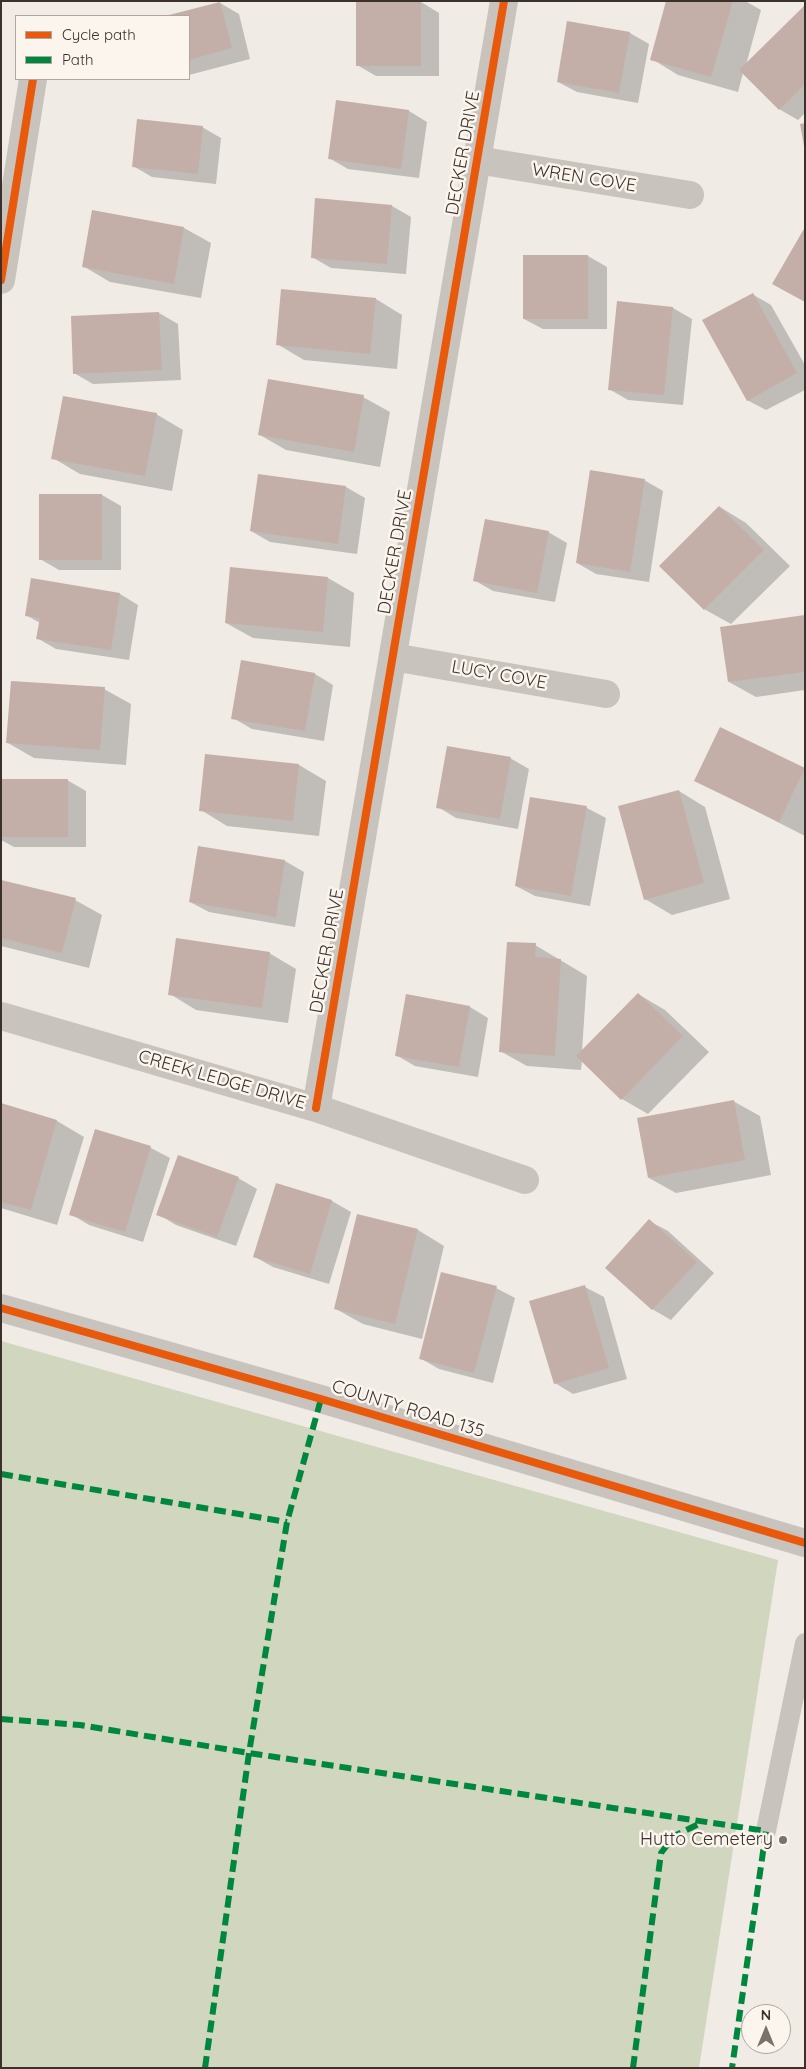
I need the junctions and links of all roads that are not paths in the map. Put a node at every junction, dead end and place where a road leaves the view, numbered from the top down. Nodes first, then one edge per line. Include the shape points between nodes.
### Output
1 (504, 1) edge
2 (33, 80) edge
3 (477, 160) junction
4 (690, 195) dead end
5 (1, 280) edge
6 (393, 657) junction
7 (606, 694) dead end
8 (1, 1016) edge
9 (316, 1108) junction
10 (525, 1180) dead end
11 (1, 1308) edge
12 (805, 1543) edge
13 (805, 1644) edge
14 (766, 1831) dead end

1 - 3 street, DECKER DRIVE
2 - 5 street
3 - 4 street, WREN COVE
3 - 6 street, DECKER DRIVE
6 - 7 street, LUCY COVE
6 - 9 street, DECKER DRIVE
8 - 9 street, CREEK LEDGE DRIVE
9 - 10 street, CREEK LEDGE DRIVE
11 - 12 street, COUNTY ROAD 135
13 - 14 lane

